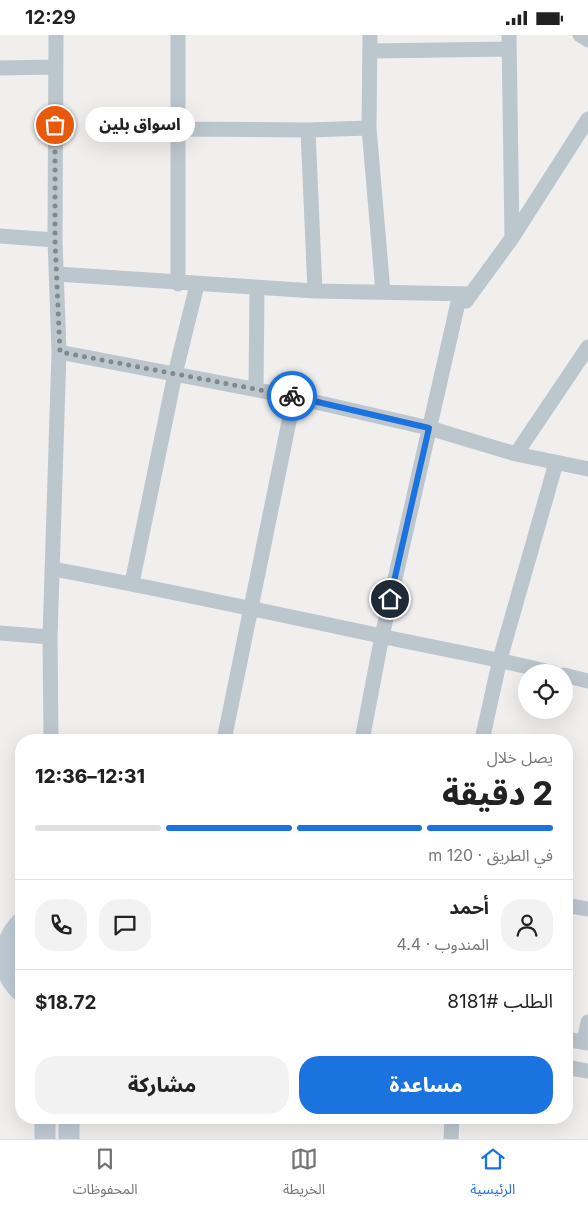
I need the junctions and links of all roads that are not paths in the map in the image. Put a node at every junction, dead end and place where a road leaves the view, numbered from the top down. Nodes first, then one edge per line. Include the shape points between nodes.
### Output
1 (56, 35) edge
2 (178, 35) edge
3 (370, 35) edge
4 (580, 35) edge
5 (588, 40) edge
6 (509, 42) edge
7 (370, 51) junction
8 (0, 67) edge
9 (55, 67) junction
10 (588, 119) edge
11 (369, 128) junction
12 (178, 129) junction
13 (308, 130) junction
14 (0, 236) edge
15 (512, 238) junction
16 (55, 240) junction
17 (57, 275) junction
18 (178, 283) junction
19 (197, 285) junction
20 (257, 288) junction
21 (315, 291) junction
22 (383, 292) junction
23 (466, 294) junction
24 (588, 347) edge
25 (60, 352) junction
26 (175, 374) junction
27 (256, 389) junction
28 (294, 397) junction
29 (429, 428) junction
30 (516, 454) junction
31 (556, 463) junction
32 (588, 469) edge
33 (52, 569) junction
34 (132, 583) junction
35 (250, 608) junction
36 (0, 633) edge
37 (382, 636) junction
38 (50, 637) junction
39 (500, 659) junction
40 (519, 664) edge
41 (573, 677) edge
42 (588, 681) edge
43 (51, 734) edge
44 (225, 734) edge
45 (363, 734) edge
46 (483, 734) edge
47 (573, 906) edge
48 (588, 909) edge
49 (15, 931) edge
50 (3, 958) edge
51 (15, 984) edge
52 (588, 1022) edge
53 (573, 1040) edge
54 (586, 1042) edge
55 (573, 1068) edge
56 (588, 1071) edge
57 (45, 1124) edge
58 (69, 1124) edge
59 (452, 1124) edge
60 (45, 1139) edge
61 (69, 1139) edge
62 (451, 1139) edge

1 - 9 street
2 - 12 street
3 - 7 street
4 - 5 street
6 - 7 street
6 - 15 street
7 - 11 street
8 - 9 street
9 - 16 street
10 - 15 street
11 - 13 street
11 - 22 street
12 - 13 street
12 - 18 street
13 - 21 street
14 - 16 street
15 - 23 street
16 - 17 street
17 - 18 street
17 - 25 street
18 - 19 street
19 - 20 street
19 - 26 street
20 - 21 street
20 - 27 street
21 - 22 street
22 - 23 street
23 - 29 street via 454,319
24 - 30 street
25 - 26 street
25 - 33 street
26 - 27 street
26 - 34 street
27 - 28 street
28 - 29 street
28 - 35 street
29 - 30 street
29 - 37 street
30 - 31 street
31 - 32 street
31 - 39 street
33 - 34 street
33 - 38 street
34 - 35 street
35 - 37 street
35 - 44 street
36 - 38 street
37 - 39 street
37 - 45 street
38 - 43 street
39 - 40 street
39 - 46 street
41 - 42 street
47 - 48 street
49 - 50 street
50 - 51 street
52 - 54 street
53 - 54 street
55 - 56 street
57 - 60 street
58 - 61 street
59 - 62 street

